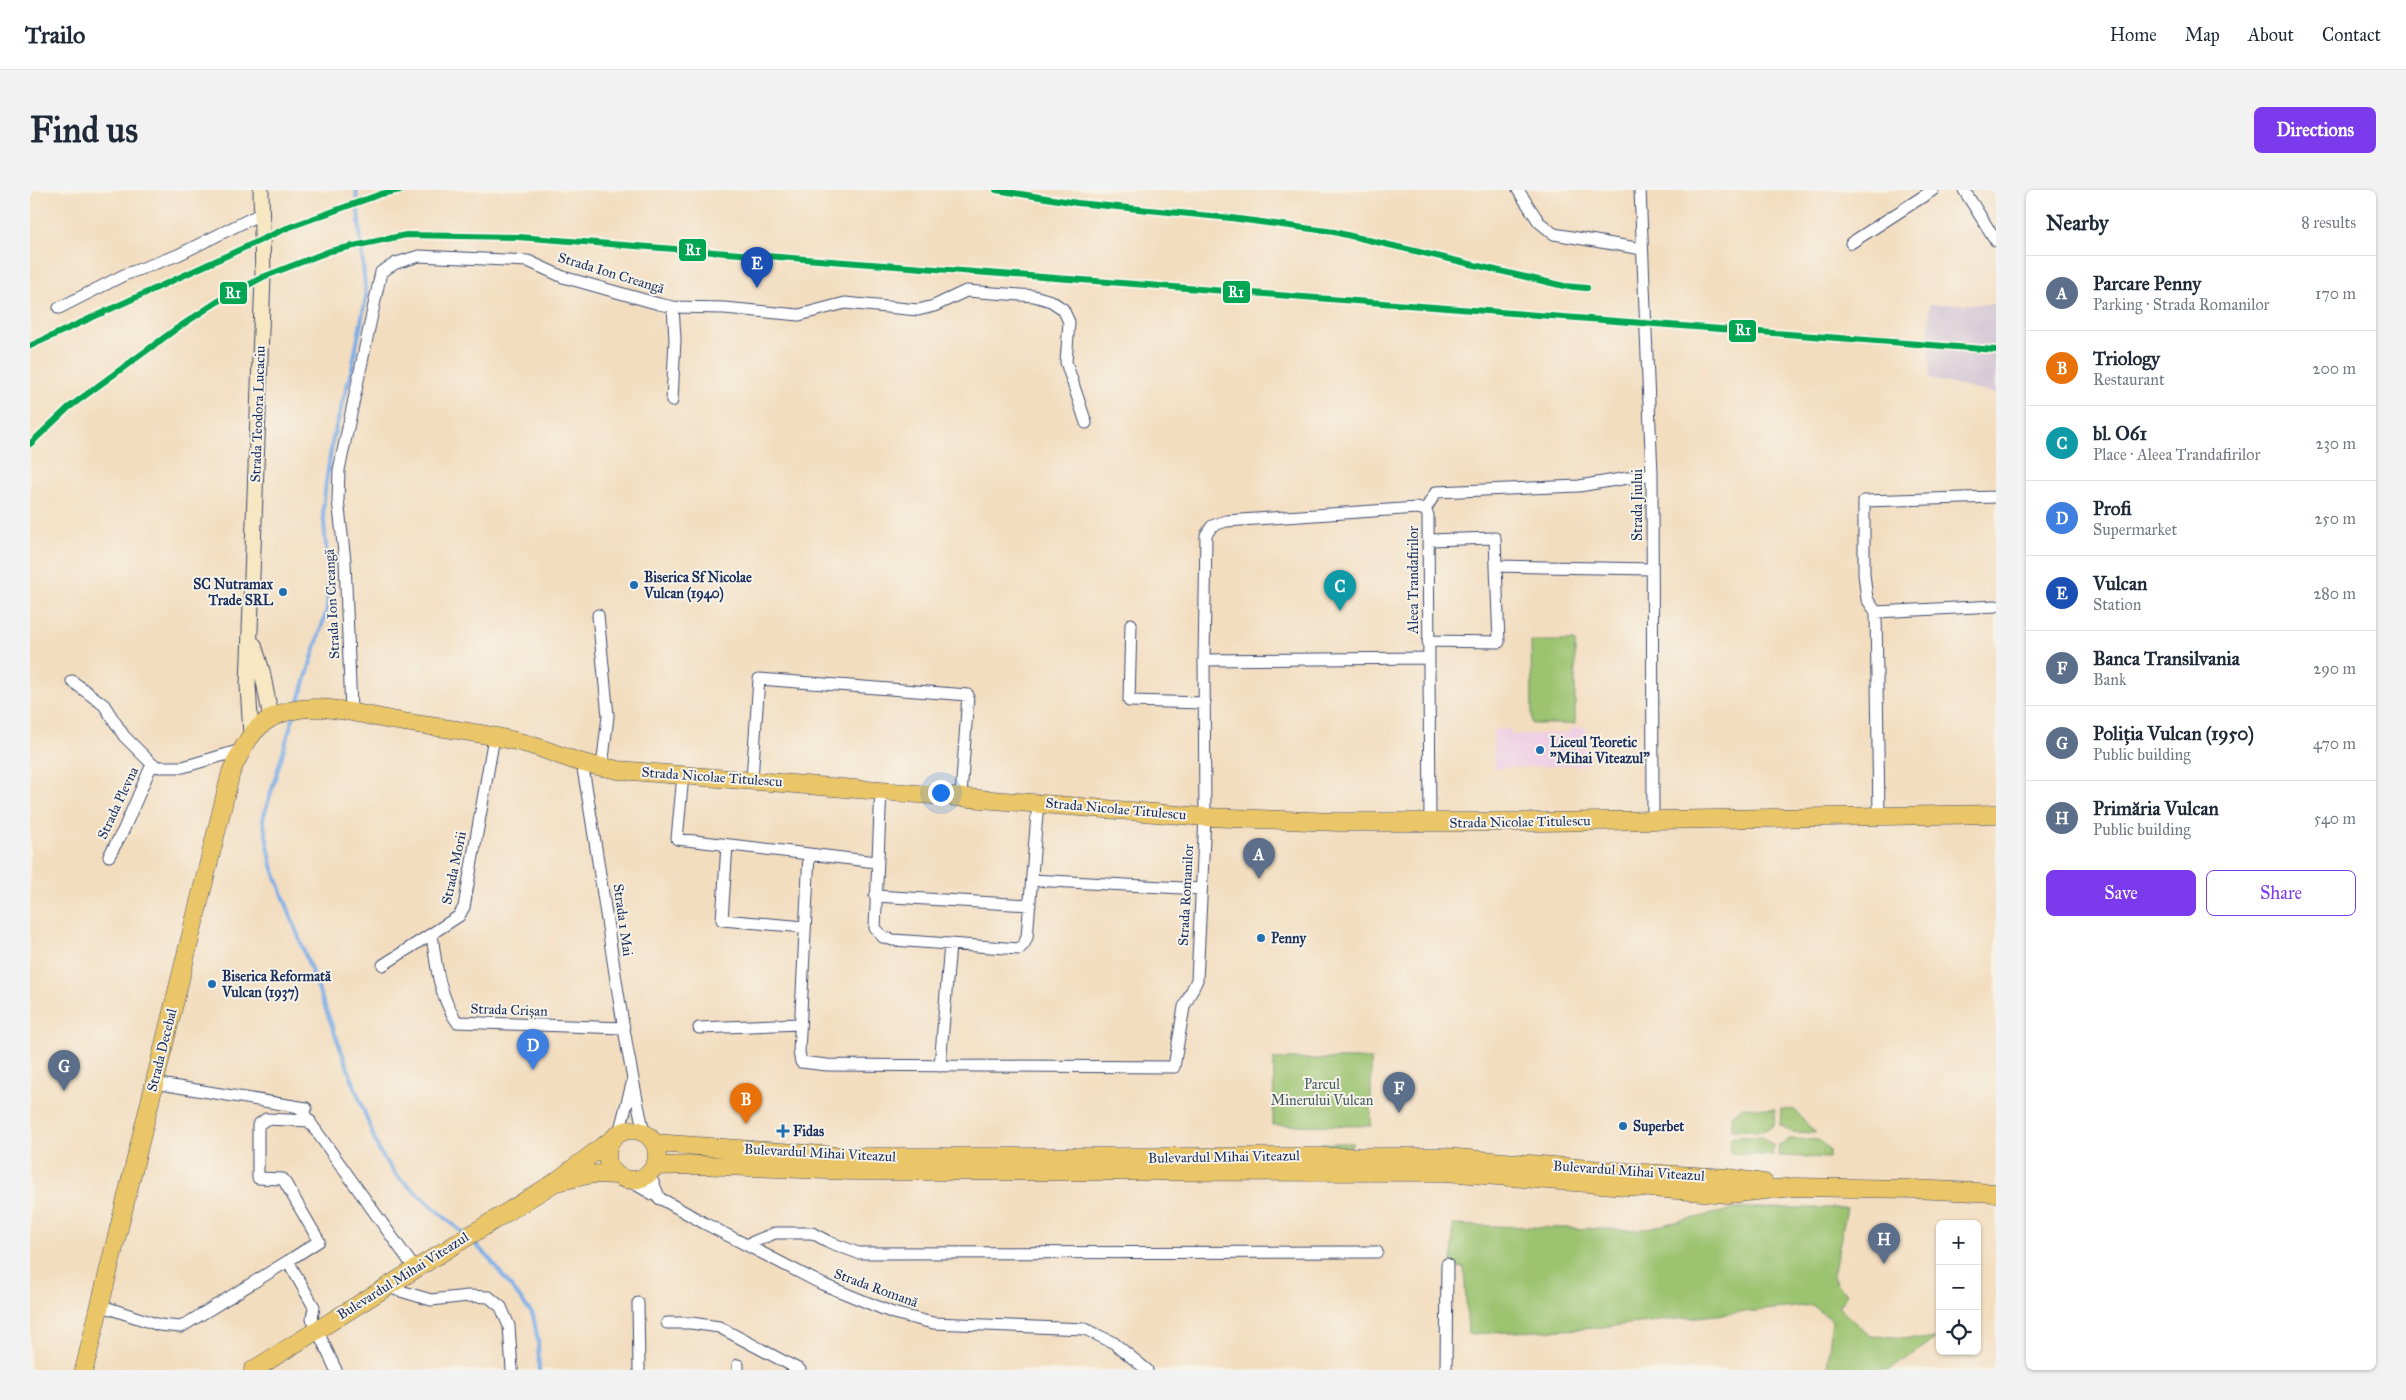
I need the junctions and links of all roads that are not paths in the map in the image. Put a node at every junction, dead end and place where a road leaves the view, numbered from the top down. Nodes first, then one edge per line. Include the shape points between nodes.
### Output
1 (261, 190) edge
2 (1518, 190) edge
3 (1640, 190) edge
4 (1934, 190) edge
5 (1964, 190) edge
6 (260, 214) junction
7 (1996, 241) edge
8 (1851, 243) dead end
9 (1642, 249) junction
10 (673, 307) junction
11 (59, 308) dead end
12 (672, 401) dead end
13 (1086, 424) dead end
14 (1652, 474) junction
15 (1996, 497) edge
16 (1425, 510) junction
17 (1428, 540) junction
18 (1496, 566) junction
19 (1652, 568) junction
20 (1996, 606) edge
21 (1876, 612) junction
22 (598, 615) dead end
23 (1131, 624) dead end
24 (252, 639) junction
25 (1428, 641) junction
26 (1428, 658) junction
27 (1204, 660) junction
28 (72, 680) dead end
29 (1205, 703) junction
30 (351, 710) junction
31 (271, 718) junction
32 (251, 735) junction
33 (494, 736) junction
34 (241, 750) junction
35 (582, 763) junction
36 (152, 764) junction
37 (602, 767) junction
38 (683, 775) junction
39 (752, 779) junction
40 (881, 789) junction
41 (961, 796) junction
42 (1038, 802) junction
43 (1996, 814) edge
44 (1879, 815) junction
45 (1204, 817) junction
46 (1653, 820) junction
47 (1430, 823) junction
48 (727, 845) junction
49 (809, 854) junction
50 (109, 856) dead end
51 (876, 862) junction
52 (1032, 880) junction
53 (1201, 889) junction
54 (875, 896) junction
55 (1030, 906) junction
56 (805, 927) junction
57 (432, 934) junction
58 (950, 944) junction
59 (383, 965) dead end
60 (800, 1024) junction
61 (623, 1028) junction
62 (698, 1028) dead end
63 (940, 1066) junction
64 (633, 1082) junction
65 (154, 1084) junction
66 (310, 1121) junction
67 (615, 1137) junction
68 (649, 1138) junction
69 (652, 1170) junction
70 (621, 1177) junction
71 (554, 1183) junction
72 (1794, 1187) junction
73 (1996, 1192) edge
74 (660, 1199) junction
75 (746, 1245) junction
76 (1377, 1252) dead end
77 (288, 1261) junction
78 (1448, 1264) dead end
79 (415, 1269) junction
80 (387, 1287) junction
81 (638, 1303) dead end
82 (99, 1305) junction
83 (667, 1324) dead end
84 (317, 1330) junction
85 (84, 1370) edge
86 (253, 1370) edge
87 (336, 1370) edge
88 (512, 1370) edge
89 (639, 1370) edge
90 (800, 1370) edge
91 (1147, 1370) edge
92 (1446, 1370) edge

1 - 6 main road, Strada Teodora Lucaciu
2 - 9 street via 1539,222 1554,234
3 - 9 street, Strada Jiului
4 - 8 street
5 - 7 street
6 - 11 street
6 - 24 main road, Strada Teodora Lucaciu via 263,277
9 - 14 street, Strada Jiului
10 - 12 street
10 - 13 street, Strada Ion Creangă via 799,315 845,303 918,310 966,291 1034,296 1051,301 1063,310 1069,322 1066,362
10 - 30 street, Strada Ion Creangă via 563,277 528,261 419,256 381,272 339,470
14 - 16 street via 1580,486 1436,492
14 - 19 street, Strada Jiului
15 - 21 street via 1864,501 1865,582 1867,599
16 - 17 street, Aleea Trandafirilor
16 - 27 street, Aleea Trandafirilor via 1226,520 1212,526 1206,535
17 - 18 street via 1495,538
17 - 25 street, Aleea Trandafirilor
18 - 19 street
18 - 25 street via 1499,642
19 - 46 street, Strada Jiului
20 - 21 street
21 - 44 street
22 - 37 street via 608,716
23 - 29 street via 1129,701
24 - 31 main road, Strada Teodora Lucaciu
24 - 32 main road, Strada Teodora Lucaciu via 248,685
25 - 26 street, Aleea Trandafirilor
26 - 27 street
26 - 47 street, Aleea Trandafirilor
27 - 29 street, Strada Romanilor
28 - 36 street via 104,705 120,731
29 - 45 street, Strada Romanilor
30 - 31 main road, Strada Nicolae Titulescu via 296,710
30 - 33 main road, Strada Nicolae Titulescu
31 - 32 main road, Strada Nicolae Titulescu
32 - 34 main road, Strada Decebal
33 - 35 main road, Strada Nicolae Titulescu
33 - 57 street, Strada Morii via 464,907 459,916
34 - 36 street, Strada Plevna via 183,767
34 - 65 main road, Strada Decebal via 226,787
35 - 37 main road, Strada Nicolae Titulescu
35 - 61 street, Strada 1 Mai
36 - 50 street, Strada Plevna
37 - 38 main road, Strada Nicolae Titulescu
38 - 39 main road, Strada Nicolae Titulescu
38 - 48 street via 677,839
39 - 40 main road, Strada Nicolae Titulescu
39 - 41 street via 758,679 968,694
40 - 41 main road, Strada Nicolae Titulescu
40 - 51 street
41 - 42 main road, Strada Nicolae Titulescu
42 - 45 main road, Strada Nicolae Titulescu
42 - 52 street
43 - 44 main road, Strada Nicolae Titulescu
44 - 46 main road, Strada Nicolae Titulescu
45 - 47 main road, Strada Nicolae Titulescu
45 - 53 street, Strada Romanilor
46 - 47 main road, Strada Nicolae Titulescu
48 - 49 street
48 - 56 street via 722,920
49 - 51 street
49 - 56 street
51 - 54 street
52 - 53 street
52 - 55 street
53 - 63 street, Strada Romanilor via 1197,980 1184,1007 1174,1068
54 - 55 street
54 - 58 street via 875,928 883,936 893,940
55 - 58 street via 1027,937 1018,949
56 - 60 street
57 - 59 street, Strada Morii
57 - 61 street, Strada Crișan via 446,1007 457,1022
58 - 63 street
60 - 62 street
60 - 63 street via 801,1062
61 - 64 street, Strada 1 Mai
64 - 67 street, Strada 1 Mai
64 - 68 street, Strada 1 Mai
65 - 66 street via 303,1108
65 - 82 main road, Strada Decebal
66 - 77 street via 266,1119 258,1125 258,1178 283,1179 319,1241
66 - 79 street
67 - 68 main road via 627,1130
67 - 70 main road via 606,1155 612,1170
67 - 71 main road, Bulevardul Mihai Viteazul
68 - 69 main road via 656,1150
68 - 72 main road, Bulevardul Mihai Viteazul via 853,1157 1445,1157 1728,1178
69 - 70 main road via 634,1180
69 - 72 main road, Bulevardul Mihai Viteazul via 716,1166 852,1171 1436,1172 1728,1194
69 - 74 street
70 - 71 main road, Bulevardul Mihai Viteazul via 592,1174
70 - 74 street, Strada Romană
71 - 79 main road, Bulevardul Mihai Viteazul
72 - 73 main road, Bulevardul Mihai Viteazul
74 - 75 street, Strada Romană
75 - 76 street via 775,1233 812,1233 858,1253
75 - 91 street, Strada Romană via 822,1284 893,1313 933,1323 1086,1329 1114,1343
77 - 82 street via 181,1327 159,1325
77 - 84 street via 314,1307 312,1319
78 - 92 street
79 - 80 main road, Bulevardul Mihai Viteazul
80 - 84 main road, Bulevardul Mihai Viteazul
80 - 88 street via 431,1300 468,1296 489,1298 501,1307 509,1326
81 - 89 street
82 - 85 main road, Strada Decebal
83 - 90 street via 707,1325 733,1334
84 - 86 main road, Bulevardul Mihai Viteazul
84 - 87 street

